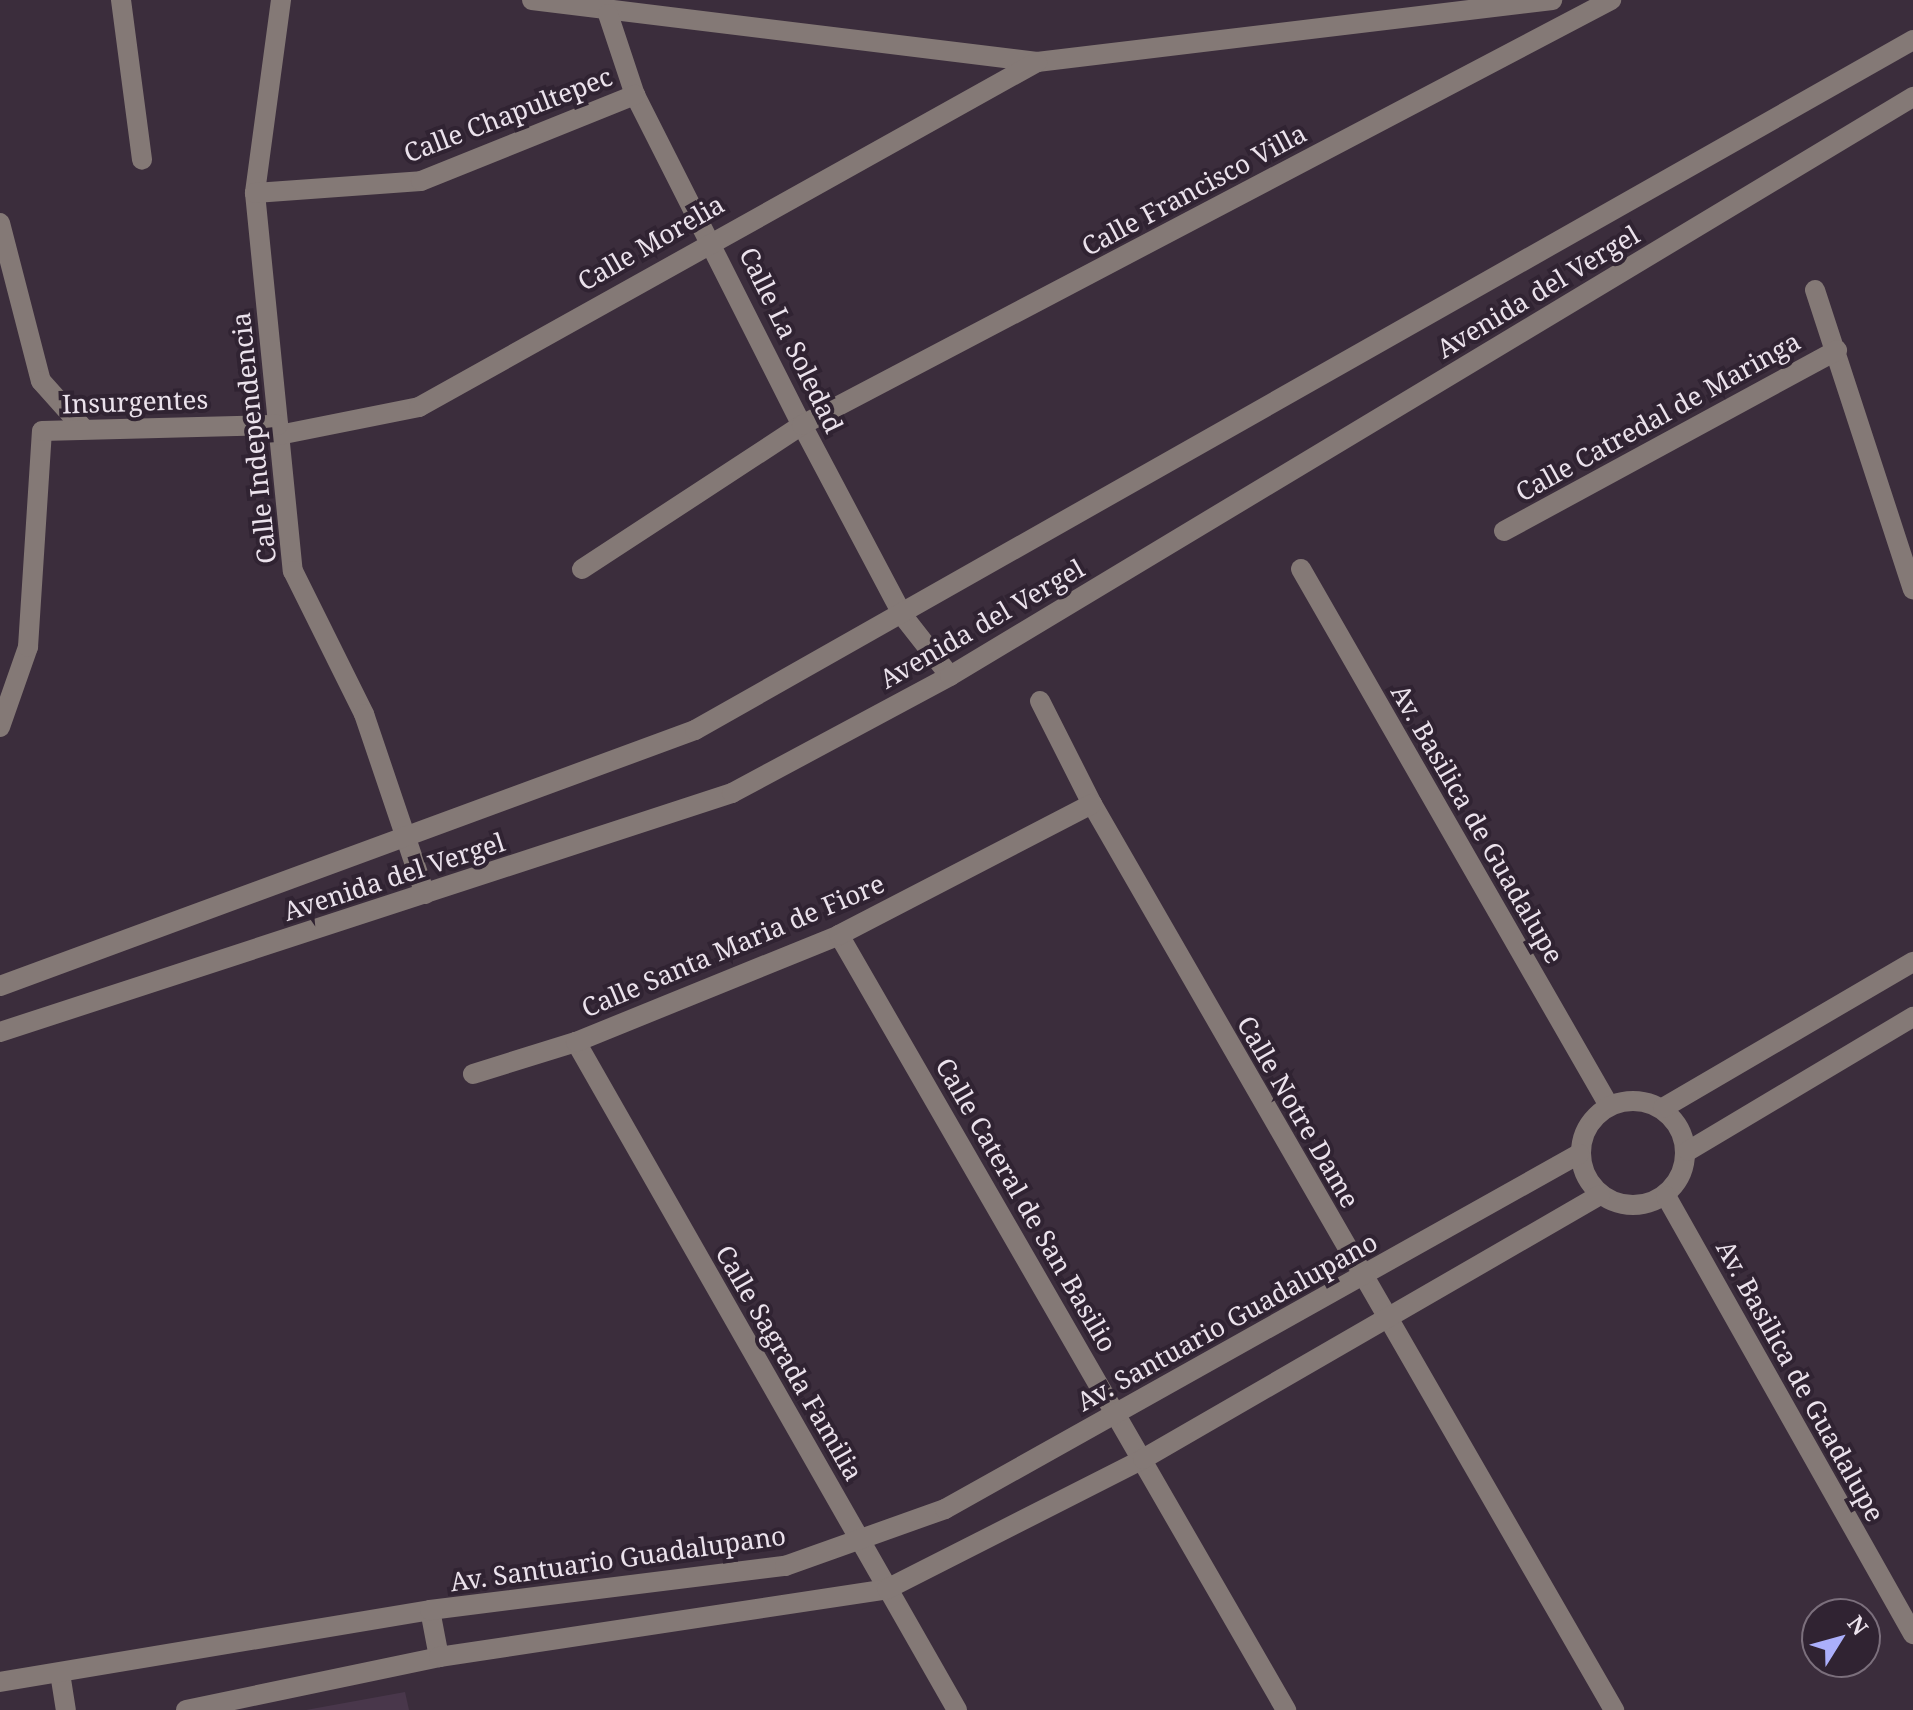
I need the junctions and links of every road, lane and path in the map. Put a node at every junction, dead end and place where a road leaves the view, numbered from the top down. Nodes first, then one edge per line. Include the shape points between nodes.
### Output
1 (121, 0) edge
2 (281, 0) edge
3 (532, 0) edge
4 (1552, 0) edge
5 (1611, 0) edge
6 (608, 14) junction
7 (1913, 40) edge
8 (1037, 62) junction
9 (635, 95) junction
10 (1913, 97) edge
11 (142, 160) dead end
12 (255, 193) junction
13 (0, 223) edge
14 (712, 237) junction
15 (1815, 290) dead end
16 (1837, 350) junction
17 (802, 425) junction
18 (83, 428) junction
19 (278, 430) junction
20 (1504, 531) dead end
21 (582, 569) dead end
22 (1301, 569) dead end
23 (1913, 589) edge
24 (903, 616) junction
25 (950, 676) junction
26 (1040, 701) dead end
27 (0, 727) edge
28 (1092, 804) junction
29 (407, 840) junction
30 (425, 894) junction
31 (839, 935) junction
32 (1913, 962) edge
33 (0, 986) edge
34 (1913, 1017) edge
35 (0, 1032) edge
36 (576, 1042) junction
37 (473, 1074) dead end
38 (1608, 1104) junction
39 (1663, 1108) junction
40 (1688, 1151) junction
41 (1579, 1154) junction
42 (1600, 1195) junction
43 (1666, 1196) junction
44 (1362, 1277) junction
45 (1386, 1317) junction
46 (1116, 1412) junction
47 (1143, 1459) junction
48 (859, 1540) junction
49 (887, 1589) junction
50 (430, 1610) junction
51 (1913, 1634) edge
52 (439, 1657) junction
53 (60, 1673) junction
54 (0, 1682) edge
55 (66, 1710) edge
56 (186, 1710) edge
57 (957, 1710) edge
58 (1286, 1710) edge
59 (1614, 1710) edge

1 - 11 street
2 - 12 street, Calle Independencia
3 - 6 street
4 - 8 street
5 - 17 street, Calle Francisco Villa
6 - 8 street
6 - 9 street, Calle La Soledad
7 - 24 street, Avenida del Vergel
8 - 14 street, Calle Morelia
9 - 12 street, Calle Chapultepec via 421,181
9 - 14 street, Calle La Soledad
10 - 25 street, Avenida del Vergel
12 - 19 street, Calle Independencia
13 - 18 street via 41,381
14 - 17 street, Calle La Soledad
14 - 19 street, Calle Morelia via 419,407
15 - 16 street
16 - 20 street, Calle Catredal de Maringa
16 - 23 street
17 - 21 street, Calle Francisco Villa
17 - 24 street, Calle La Soledad
18 - 19 street, Insurgentes
18 - 27 street, Insurgentes via 42,431 28,647
19 - 29 street, Calle Independencia via 293,571 364,714
22 - 38 street, Av. Basilica de Guadalupe
24 - 25 street, Calle La Soledad
24 - 29 street, Avenida del Vergel via 695,730
25 - 30 street, Avenida del Vergel via 732,793
26 - 28 street, Calle Notre Dame
28 - 31 street, Calle Santa Maria de Fiore
28 - 44 street, Calle Notre Dame
29 - 30 street, Calle Independencia
29 - 33 street, Avenida del Vergel
30 - 35 street, Avenida del Vergel
31 - 36 street, Calle Santa Maria de Fiore
31 - 46 street, Calle Cateral de San Basilio
32 - 39 street
34 - 40 street
36 - 37 street, Calle Santa Maria de Fiore
36 - 48 street, Calle Sagrada Familia
38 - 39 street via 1637,1099
38 - 41 street via 1587,1125
39 - 40 street
40 - 43 street
41 - 42 street
41 - 44 street, Av. Santuario Guadalupano
42 - 43 street via 1633,1206
42 - 45 street
43 - 51 street, Av. Basilica de Guadalupe
44 - 45 street, Calle Notre Dame
44 - 46 street, Av. Santuario Guadalupano
45 - 47 street
45 - 59 street, Calle Notre Dame
46 - 47 street, Calle Cateral de San Basilio
46 - 48 street, Av. Santuario Guadalupano via 945,1509
47 - 49 street
47 - 58 street, Calle Cateral de San Basilio
48 - 49 street, Calle Sagrada Familia
48 - 50 street, Av. Santuario Guadalupano via 785,1566
49 - 52 street
49 - 57 street, Calle Sagrada Familia
50 - 52 street
50 - 53 street, Av. Santuario Guadalupano
52 - 56 street
53 - 54 street, Av. Santuario Guadalupano
53 - 55 street

